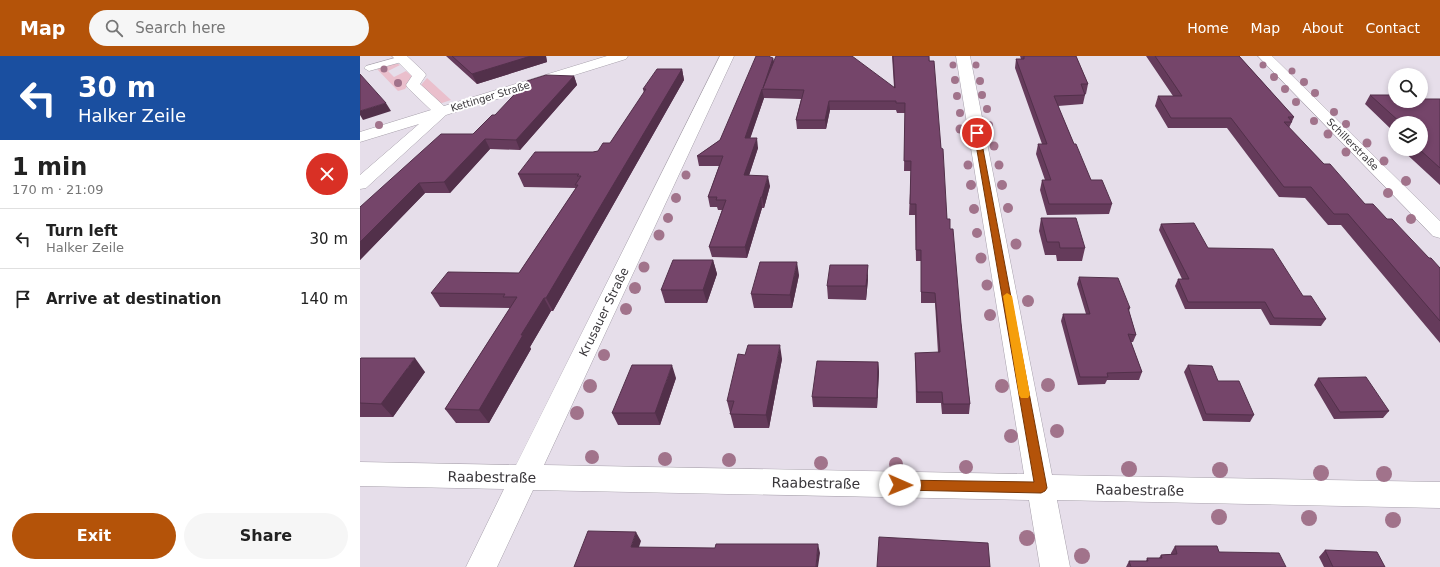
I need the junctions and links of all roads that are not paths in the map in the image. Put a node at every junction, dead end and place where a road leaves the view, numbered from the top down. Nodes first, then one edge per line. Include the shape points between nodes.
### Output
1 (621, 56) edge
2 (727, 56) edge
3 (963, 56) edge
4 (1265, 56) edge
5 (401, 58) edge
6 (369, 68) dead end
7 (440, 112) junction
8 (360, 137) edge
9 (360, 184) edge
10 (1440, 232) edge
11 (360, 474) edge
12 (525, 477) junction
13 (1041, 488) junction
14 (1440, 496) edge
15 (481, 567) edge
16 (1055, 567) edge

1 - 7 street, Kettinger Straße
2 - 12 street, Krusauer Straße
3 - 13 street
4 - 10 street, Schillerstraße
5 - 6 lane
5 - 7 street via 419,76 413,85
7 - 8 street, Kettinger Straße
7 - 9 street
11 - 12 street, Raabestraße
12 - 13 street, Raabestraße
12 - 15 street, Krusauer Straße
13 - 14 street, Raabestraße
13 - 16 street

